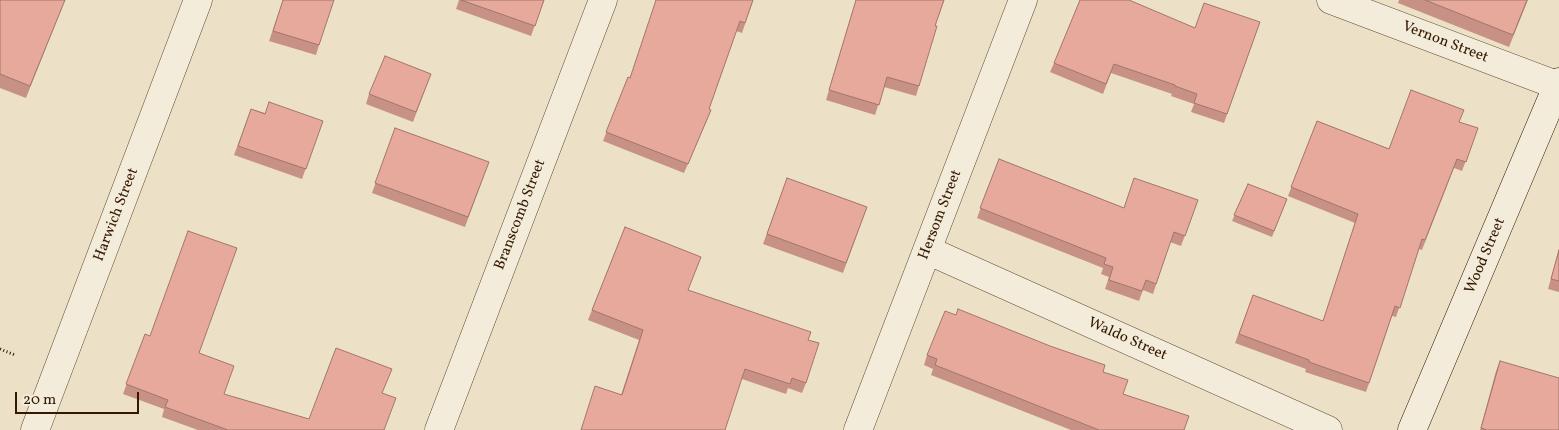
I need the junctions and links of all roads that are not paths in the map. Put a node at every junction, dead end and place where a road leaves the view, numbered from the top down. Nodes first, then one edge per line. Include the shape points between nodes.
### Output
1 (198, 0) edge
2 (603, 0) edge
3 (1023, 0) edge
4 (1331, 0) edge
5 (1558, 85) edge
6 (927, 250) junction
7 (35, 430) edge
8 (439, 430) edge
9 (858, 430) edge
10 (1328, 430) edge
11 (1412, 430) edge

1 - 7 street, Harwich Street
2 - 8 street, Branscomb Street
3 - 6 street, Hersom Street
4 - 5 street, Vernon Street
5 - 11 street, Wood Street
6 - 9 street, Hersom Street
6 - 10 street, Waldo Street

